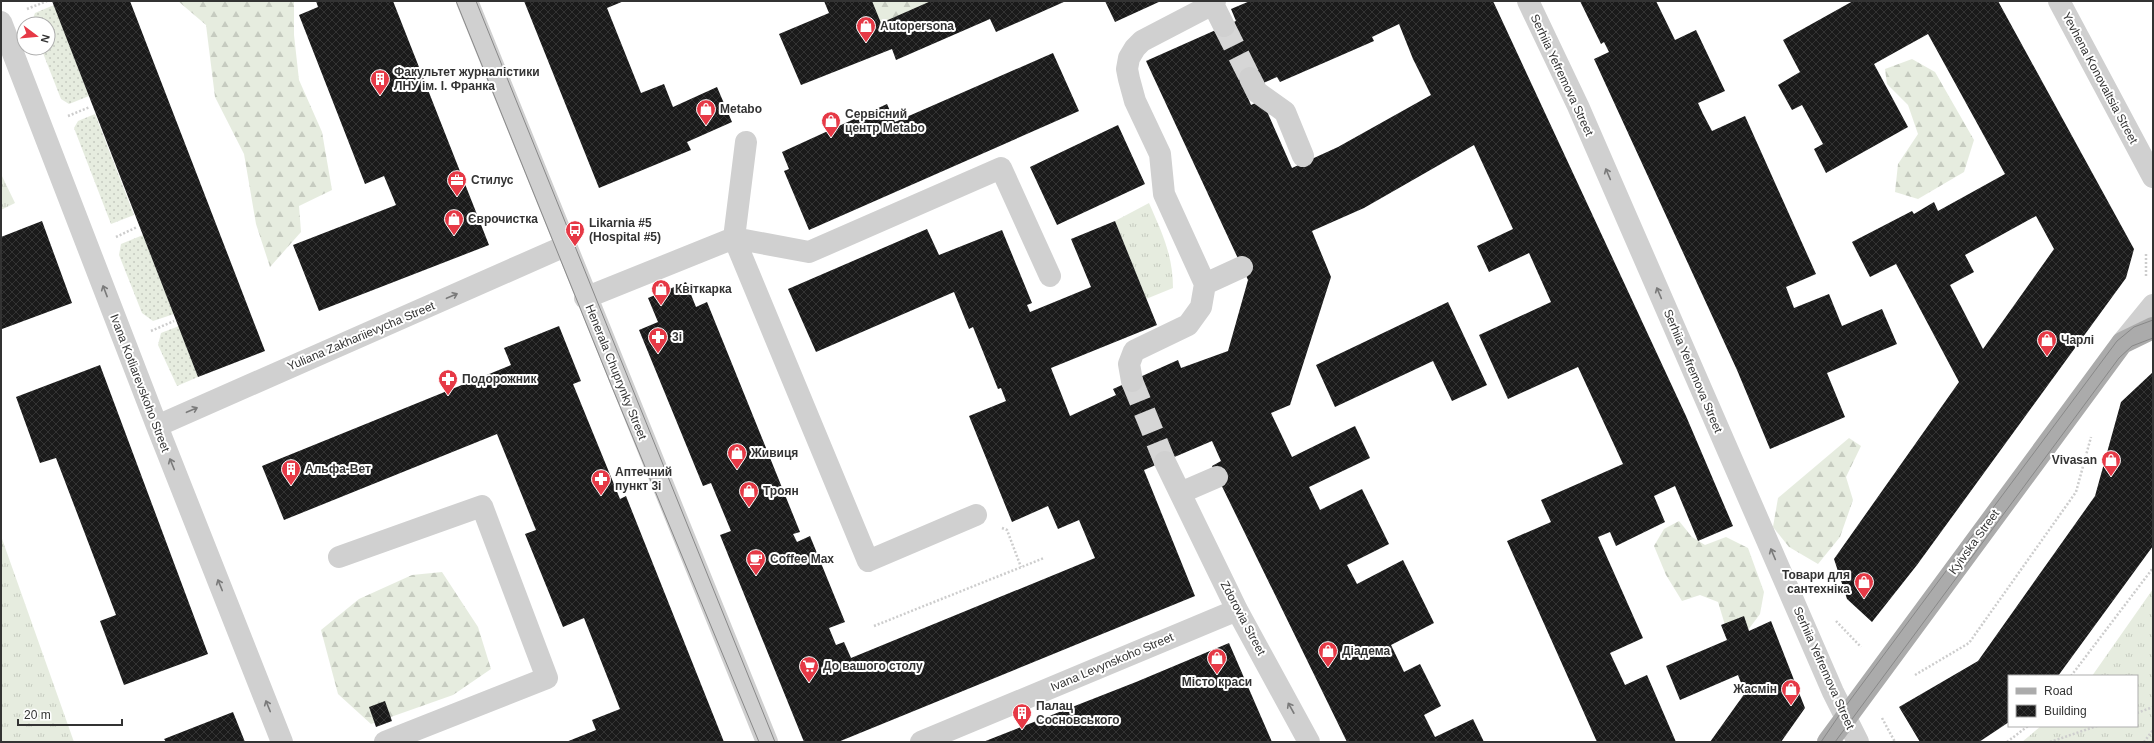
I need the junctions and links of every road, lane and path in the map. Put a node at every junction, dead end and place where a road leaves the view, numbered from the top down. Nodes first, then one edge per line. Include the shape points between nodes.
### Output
1 (47, 1) edge
2 (466, 1) edge
3 (1528, 1) edge
4 (2059, 1) edge
5 (1214, 3) edge
6 (23, 11) dead end
7 (1, 22) edge
8 (1224, 26) tunnel mouth
9 (1250, 78) tunnel mouth
10 (90, 107) dead end
11 (65, 117) dead end
12 (746, 142) dead end
13 (1303, 156) dead end
14 (2153, 177) edge
15 (137, 227) dead end
16 (734, 238) junction
17 (111, 239) dead end
18 (565, 246) junction
19 (1242, 267) dead end
20 (1050, 276) dead end
21 (1205, 284) junction
22 (586, 298) junction
23 (2153, 306) edge
24 (174, 321) dead end
25 (2153, 328) edge
26 (146, 333) dead end
27 (2122, 343) junction
28 (1132, 381) tunnel mouth
29 (157, 426) junction
30 (2092, 432) dead end
31 (1165, 462) tunnel mouth
32 (1217, 477) dead end
33 (1180, 493) junction
34 (976, 515) dead end
35 (1007, 530) dead end
36 (339, 557) dead end
37 (1044, 558) dead end
38 (1021, 567) junction
39 (2153, 568) edge
40 (1237, 610) junction
41 (874, 626) dead end
42 (2072, 675) edge
43 (1909, 679) dead end
44 (2153, 707) edge
45 (2138, 713) edge
46 (1880, 714) dead end
47 (1845, 718) junction
48 (2027, 727) edge
49 (2095, 727) edge
50 (2153, 730) edge
51 (282, 742) edge
52 (385, 742) edge
53 (767, 742) edge
54 (921, 742) edge
55 (1310, 742) edge
56 (1828, 742) edge
57 (1858, 742) edge
58 (1895, 742) edge
59 (2007, 742) edge
60 (2050, 742) edge
61 (2144, 742) edge

1 - 6 path
2 - 18 street, Henerala Chuprynky Street
47 -> 3 street, Serhiia Yefremova Street via 1578,106
4 - 14 street, Yevhena Konovaltsia Street
5 - 8 street
5 - 21 street via 1142,41 1129,58 1127,69 1135,101 1160,154 1164,194
29 -> 7 street, Ivana Kotliarevskoho Street
9 - 13 street via 1257,92 1285,112
10 - 11 path
12 - 16 street
15 - 17 path
16 - 20 street via 809,252 1001,168
16 - 22 street
16 - 34 street via 868,561
18 - 22 street, Henerala Chuprynky Street
29 -> 18 street, Yuliana Zakhariievycha Street
19 - 21 street
21 - 28 street via 1201,307 1188,325 1134,352 1129,364
22 - 53 street, Henerala Chuprynky Street
23 - 27 street, Kyivska Street
24 - 26 path
25 - 27 main road, Kyivska Street
27 - 47 main road, Kyivska Street
51 -> 29 street, Ivana Kotliarevskoho Street
30 - 43 path via 2076,492 1969,643
31 - 33 street, Zdorovia Street
32 - 33 street
33 - 40 street, Zdorovia Street
35 - 38 path
36 - 52 street via 482,506 547,678
37 - 38 path
38 - 41 path
39 - 42 path
40 - 54 street, Ivana Levynskoho Street
55 -> 40 street, Zdorovia Street
44 - 45 path
46 - 58 path
47 - 56 main road, Kyivska Street
47 - 57 street, Serhiia Yefremova Street
48 - 59 path
49 - 60 path
50 - 61 path

